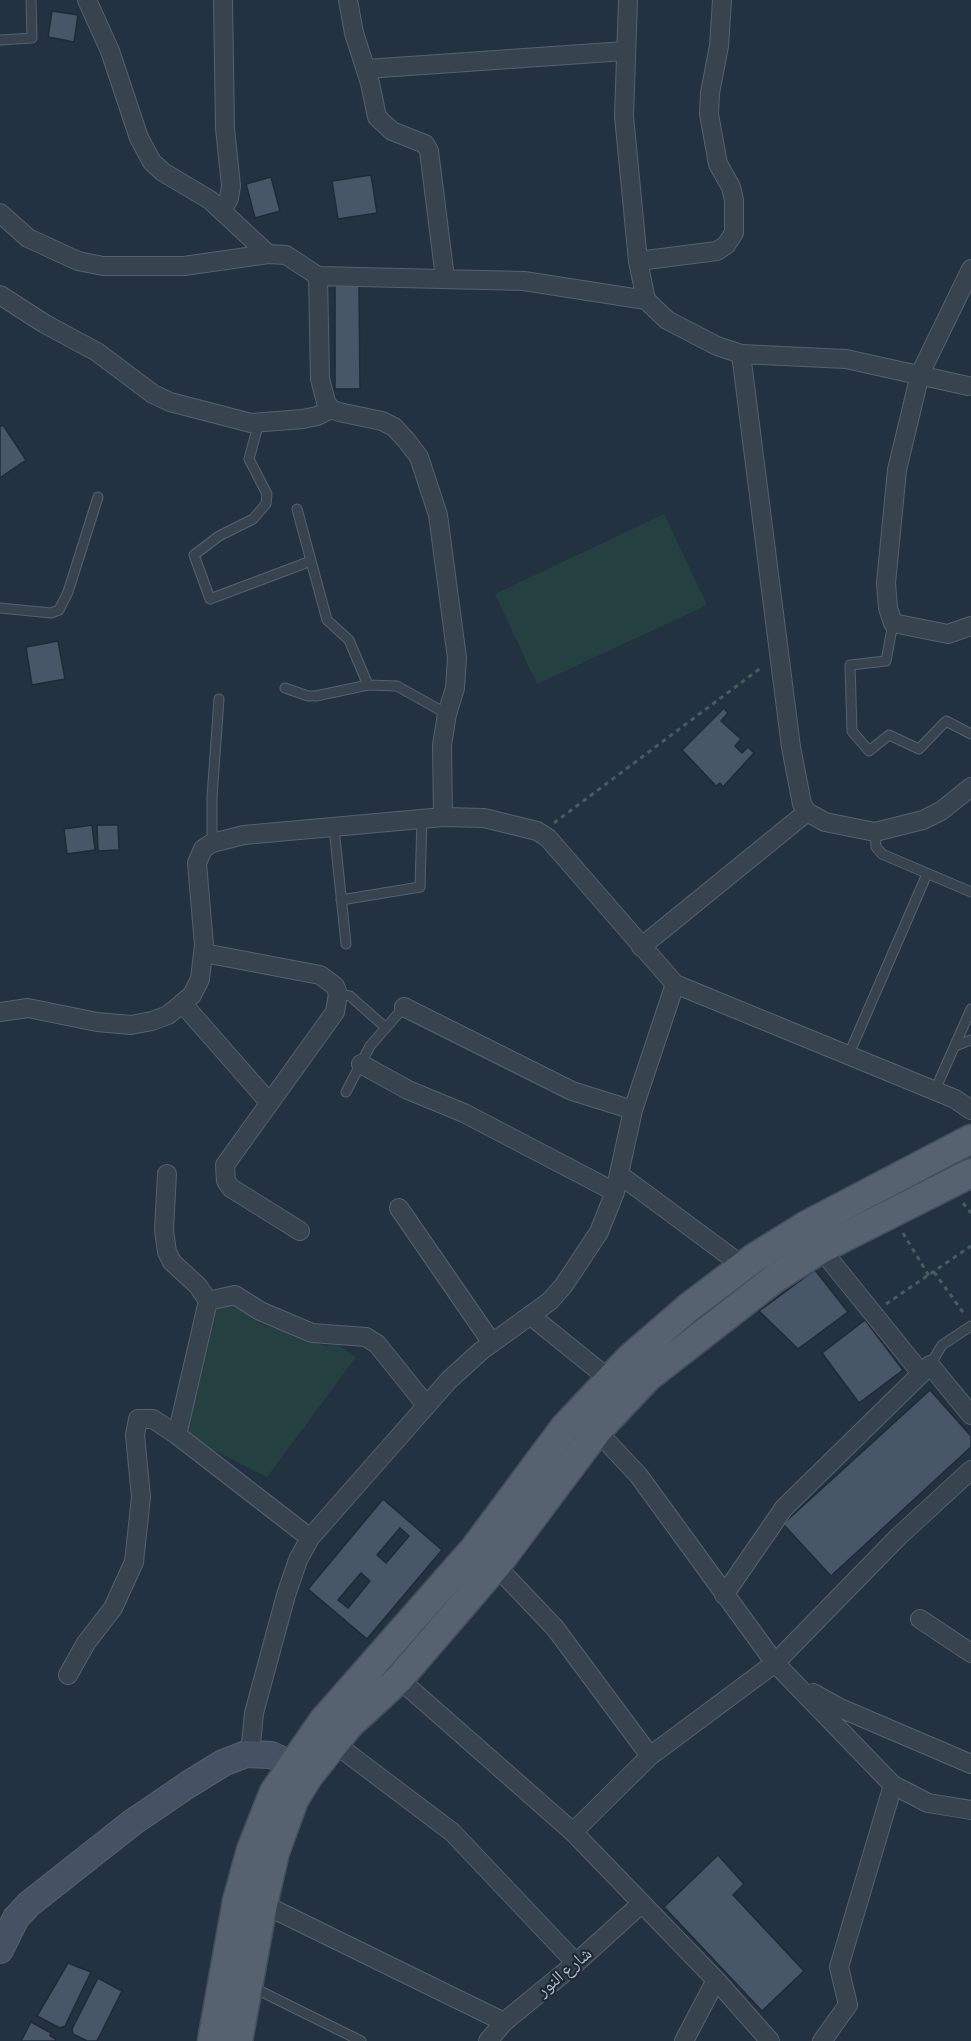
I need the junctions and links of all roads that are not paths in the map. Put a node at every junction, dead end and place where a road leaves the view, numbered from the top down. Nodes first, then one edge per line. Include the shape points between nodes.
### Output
1 (31, 0) edge
2 (87, 0) edge
3 (223, 0) edge
4 (348, 0) edge
5 (628, 0) edge
6 (722, 0) edge
7 (0, 40) edge
8 (625, 51) junction
9 (366, 69) junction
10 (222, 211) junction
11 (0, 213) edge
12 (268, 254) junction
13 (638, 261) junction
14 (971, 269) edge
15 (318, 276) junction
16 (445, 278) junction
17 (0, 295) edge
18 (646, 300) junction
19 (741, 354) junction
20 (920, 374) junction
21 (968, 386) dead end
22 (331, 409) junction
23 (258, 422) junction
24 (98, 497) dead end
25 (297, 509) dead end
26 (311, 561) junction
27 (0, 608) edge
28 (893, 623) junction
29 (971, 624) edge
30 (368, 685) junction
31 (285, 688) dead end
32 (219, 699) dead end
33 (447, 714) junction
34 (971, 734) edge
35 (971, 787) edge
36 (807, 812) junction
37 (443, 817) junction
38 (422, 819) junction
39 (333, 828) junction
40 (875, 832) junction
41 (212, 843) junction
42 (927, 874) junction
43 (971, 892) edge
44 (341, 900) junction
45 (346, 944) dead end
46 (641, 947) junction
47 (204, 953) junction
48 (675, 984) junction
49 (338, 994) junction
50 (182, 1003) junction
51 (404, 1007) joint
52 (971, 1009) edge
53 (0, 1012) edge
54 (385, 1027) junction
55 (971, 1040) edge
56 (954, 1046) junction
57 (849, 1054) junction
58 (361, 1064) junction
59 (935, 1090) junction
60 (346, 1092) dead end
61 (268, 1101) junction
62 (633, 1110) junction
63 (971, 1110) edge
64 (971, 1139) edge
65 (971, 1173) edge
66 (167, 1174) dead end
67 (617, 1184) junction
68 (399, 1208) dead end
69 (300, 1231) dead end
70 (821, 1249) junction
71 (743, 1266) junction
72 (208, 1301) junction
73 (531, 1316) junction
74 (971, 1325) edge
75 (492, 1343) junction
76 (926, 1369) junction
77 (609, 1379) junction
78 (426, 1406) junction
79 (971, 1415) edge
80 (597, 1431) junction
81 (177, 1436) junction
82 (971, 1470) edge
83 (310, 1538) junction
84 (496, 1566) junction
85 (724, 1595) junction
86 (920, 1619) dead end
87 (971, 1653) edge
88 (775, 1663) junction
89 (68, 1675) dead end
90 (399, 1679) junction
91 (792, 1680) junction
92 (334, 1743) junction
93 (250, 1754) junction
94 (650, 1756) junction
95 (292, 1764) junction
96 (971, 1764) edge
97 (893, 1785) junction
98 (971, 1810) edge
99 (573, 1832) junction
100 (263, 1904) junction
101 (641, 1904) junction
102 (0, 1950) edge
103 (576, 1964) junction
104 (716, 1980) junction
105 (248, 1985) junction
106 (504, 2022) junction
107 (212, 2041) edge
108 (238, 2041) edge
109 (361, 2041) edge
110 (488, 2041) edge
111 (684, 2041) edge
112 (770, 2041) edge
113 (822, 2041) edge

1 - 7 lane via 32,38
2 - 10 street via 146,152 163,172
3 - 10 street via 225,144 231,186
4 - 9 street
5 - 8 street
6 - 13 street via 709,114 718,164 734,200 734,233 717,251
8 - 9 street
8 - 13 street via 624,116
9 - 16 street via 374,109 383,125 400,136 425,144 429,151
10 - 12 street
11 - 12 street via 28,238 78,261 103,266 184,266
12 - 15 street via 286,255
13 - 18 street
14 - 20 street
15 - 16 street
15 - 22 street via 320,379
16 - 18 street via 524,280
17 - 23 street via 97,352 153,394 170,402
18 - 19 street via 656,312 677,325
19 - 20 street via 846,359
19 - 36 street via 795,778
20 - 21 street
20 - 28 street via 895,482 887,565 888,608
22 - 23 street via 303,419
22 - 33 street via 393,427 419,457 425,472 438,515 456,642 457,672
23 - 26 lane via 249,459 267,494 267,504 253,519 219,536 194,555 210,599
24 - 27 lane via 59,610 51,613
25 - 26 lane
26 - 30 lane via 327,620 349,640
28 - 29 street via 948,634
28 - 34 lane via 886,661 850,665 852,730 869,751 889,735 918,749 946,721
30 - 31 lane via 316,696
30 - 33 lane via 397,686
32 - 41 lane
33 - 37 street via 442,745
35 - 40 street via 940,812 923,820
36 - 40 street via 825,822
36 - 46 street
37 - 38 street
37 - 46 street via 484,818 540,833 559,848
38 - 39 street
38 - 44 lane via 420,887
39 - 41 street via 244,835
39 - 44 lane
40 - 42 lane via 876,847 882,854
41 - 47 street via 203,849 197,862
42 - 43 lane
42 - 57 lane
44 - 45 lane
46 - 48 street
47 - 49 street via 320,975
47 - 50 street via 200,979
48 - 57 street
48 - 62 street
49 - 54 lane via 350,996
49 - 61 street via 335,1011
50 - 53 street via 168,1015 131,1025 28,1008
50 - 61 street
51 - 54 lane
51 - 62 street via 572,1091
52 - 56 lane
54 - 58 lane
55 - 56 lane
56 - 59 lane
57 - 59 street
58 - 60 lane
58 - 67 street via 408,1090
59 - 63 street
61 - 69 street via 225,1165 226,1181 231,1188
62 - 67 street
64 - 71 main road via 807,1225
65 - 70 main road
66 - 72 street via 167,1252
67 - 71 street
67 - 73 street via 599,1232 578,1265 550,1301
68 - 75 street
70 - 76 street via 872,1313
70 - 80 main road via 774,1279 679,1351 648,1377
71 - 77 main road
72 - 78 street via 235,1296 312,1333 366,1337 377,1344
72 - 81 street
73 - 75 street
73 - 77 street
74 - 76 lane via 942,1345
75 - 78 street
76 - 79 street
76 - 85 street via 784,1508
77 - 95 main road via 564,1428 475,1548 323,1721
78 - 83 street
80 - 84 main road
80 - 85 street via 639,1476
81 - 83 street
81 - 89 street via 153,1419 138,1419 135,1426 141,1497 134,1563 113,1608
82 - 88 street via 898,1537
83 - 93 street via 286,1595 254,1713
84 - 90 main road
84 - 94 street via 555,1628
85 - 88 street
86 - 87 street
88 - 91 street
88 - 94 street
90 - 92 main road
90 - 99 street
91 - 96 street via 840,1708
91 - 97 street
92 - 100 main road via 294,1800 275,1852
92 - 103 street via 452,1832
93 - 95 main road via 272,1755
93 - 102 main road via 223,1763 134,1822 29,1904 16,1918
94 - 99 street
95 - 107 main road via 274,1792 251,1850 237,1901
97 - 98 street via 928,1803
97 - 113 street via 839,1967 848,2005
99 - 101 street
100 - 105 main road
100 - 106 street
101 - 103 street, شارع النور
101 - 104 street
103 - 106 street, شارع النور
104 - 111 street
104 - 112 street
105 - 108 main road
105 - 109 lane
106 - 110 street, شارع النور

